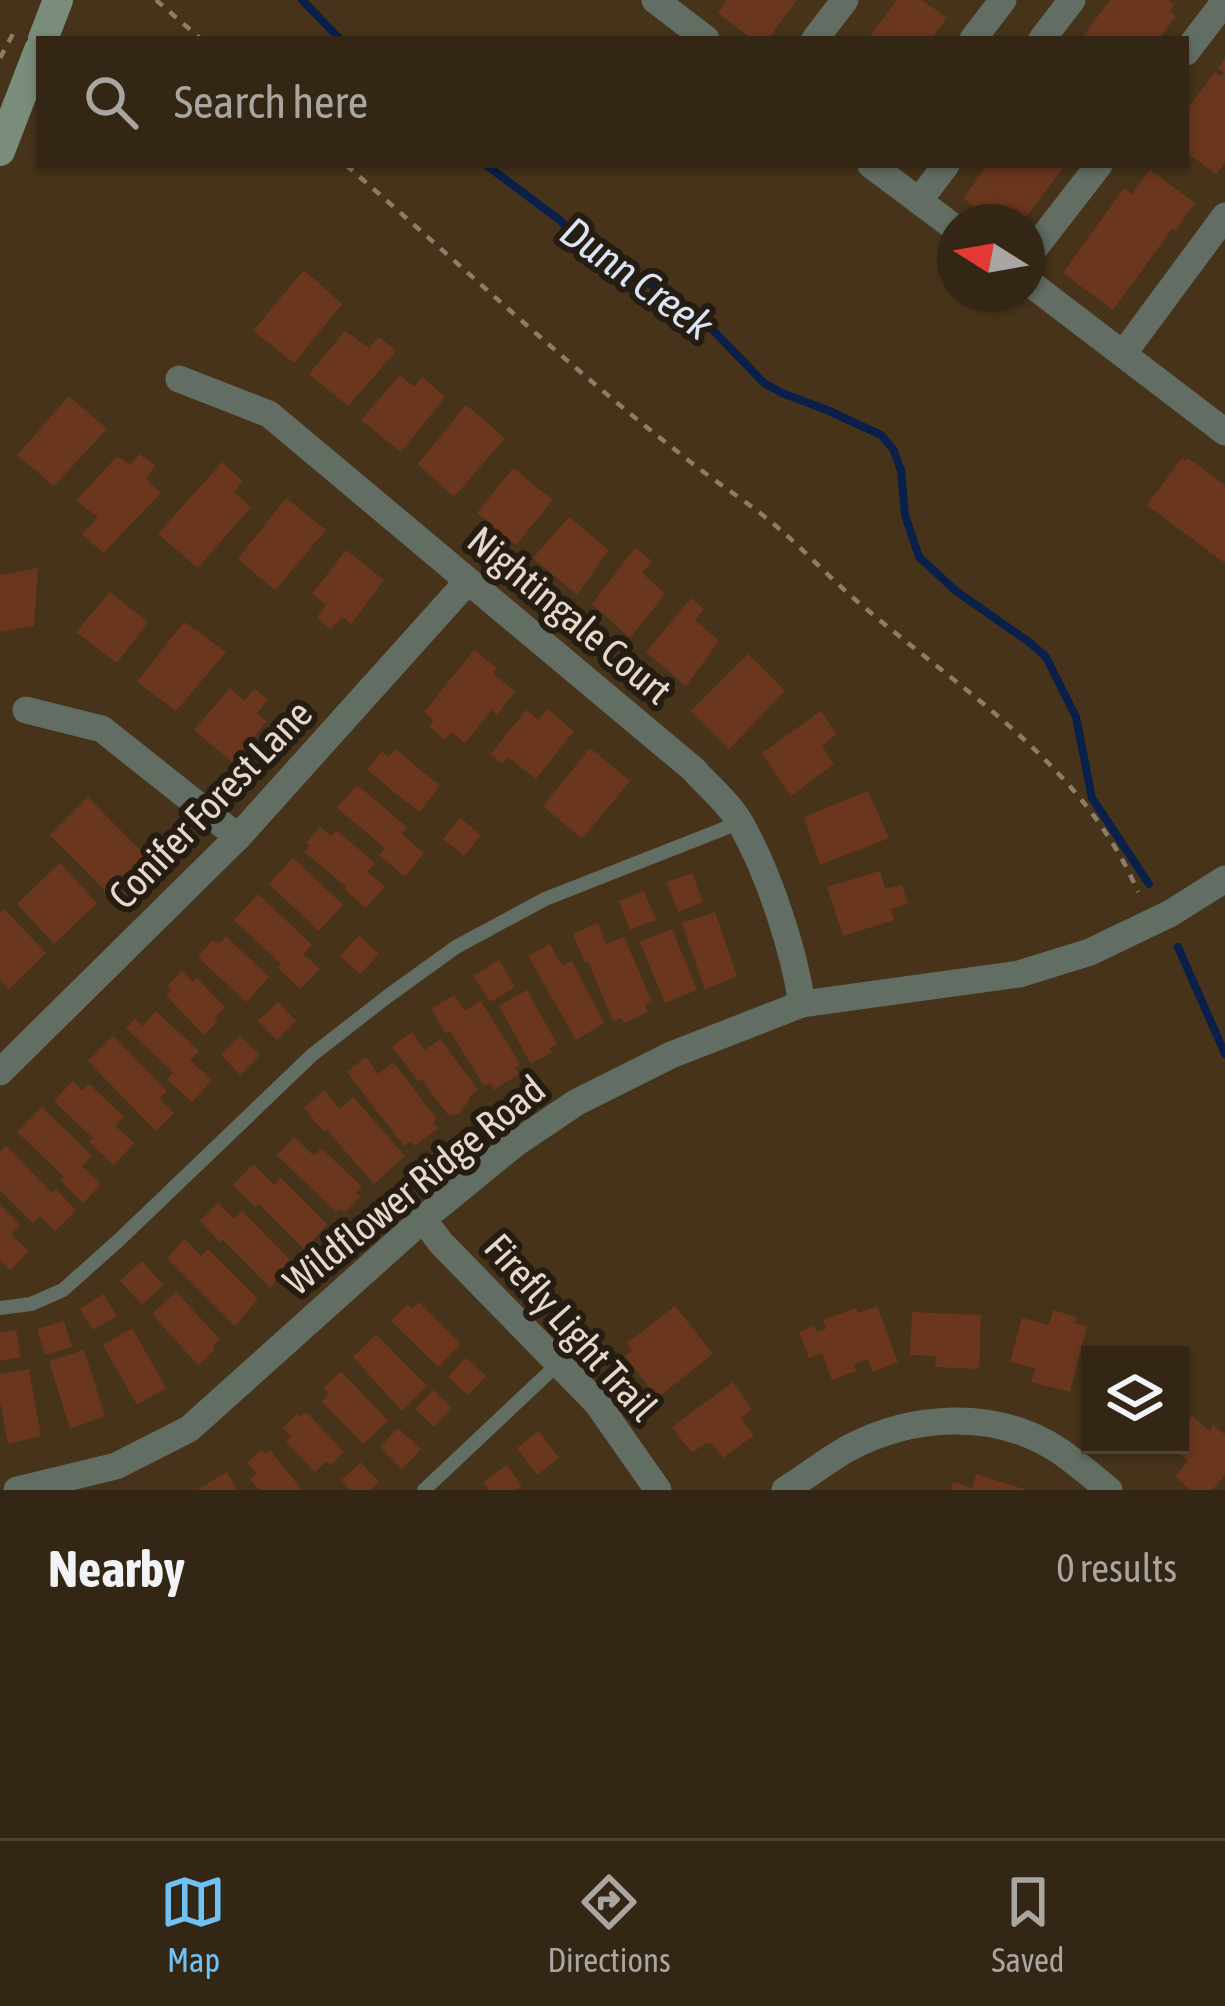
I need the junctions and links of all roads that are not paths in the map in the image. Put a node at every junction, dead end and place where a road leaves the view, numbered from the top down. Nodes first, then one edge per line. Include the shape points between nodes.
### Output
1 (58, 0) edge
2 (844, 0) edge
3 (1003, 0) edge
4 (1072, 0) edge
5 (670, 4) edge
6 (1221, 4) edge
7 (44, 36) edge
8 (703, 36) edge
9 (817, 36) edge
10 (975, 36) edge
11 (1044, 36) edge
12 (1189, 48) edge
13 (36, 56) edge
14 (7, 112) edge
15 (0, 151) edge
16 (877, 168) edge
17 (944, 168) edge
18 (1097, 168) edge
19 (919, 201) junction
20 (937, 214) edge
21 (1225, 215) edge
22 (1045, 235) edge
23 (1045, 295) edge
24 (1123, 354) junction
25 (179, 379) dead end
26 (1225, 432) edge
27 (468, 581) junction
28 (26, 710) dead end
29 (741, 822) junction
30 (238, 837) junction
31 (1225, 879) edge
32 (802, 1004) junction
33 (0, 1072) edge
34 (423, 1219) junction
35 (0, 1308) edge
36 (559, 1363) junction
37 (17, 1490) edge
38 (424, 1490) edge
39 (658, 1490) edge
40 (785, 1490) edge
41 (1109, 1490) edge

1 - 7 street
2 - 9 street
3 - 10 street
4 - 11 street
5 - 8 street
6 - 12 street
13 - 14 street
14 - 15 street
16 - 19 street
17 - 19 street
18 - 22 street
19 - 20 street
21 - 24 street
23 - 24 street
24 - 26 street
25 - 27 street, Nightingale Court via 269,414
27 - 29 street, Nightingale Court via 693,769
27 - 30 street, Conifer Forest Lane
28 - 30 street via 102,729
29 - 32 street, Nightingale Court via 771,892
29 - 35 lane via 545,899 456,947 312,1055 63,1290
30 - 33 street, Conifer Forest Lane
31 - 32 street, Wildflower Ridge Road via 1090,952 1019,974
32 - 34 street, Wildflower Ridge Road via 577,1102
34 - 36 street, Firefly Light Trail
34 - 37 street, Wildflower Ridge Road via 189,1429 116,1466
36 - 38 lane
36 - 39 street, Firefly Light Trail
40 - 41 street via 848,1448 906,1425 950,1419 1010,1428 1056,1448

